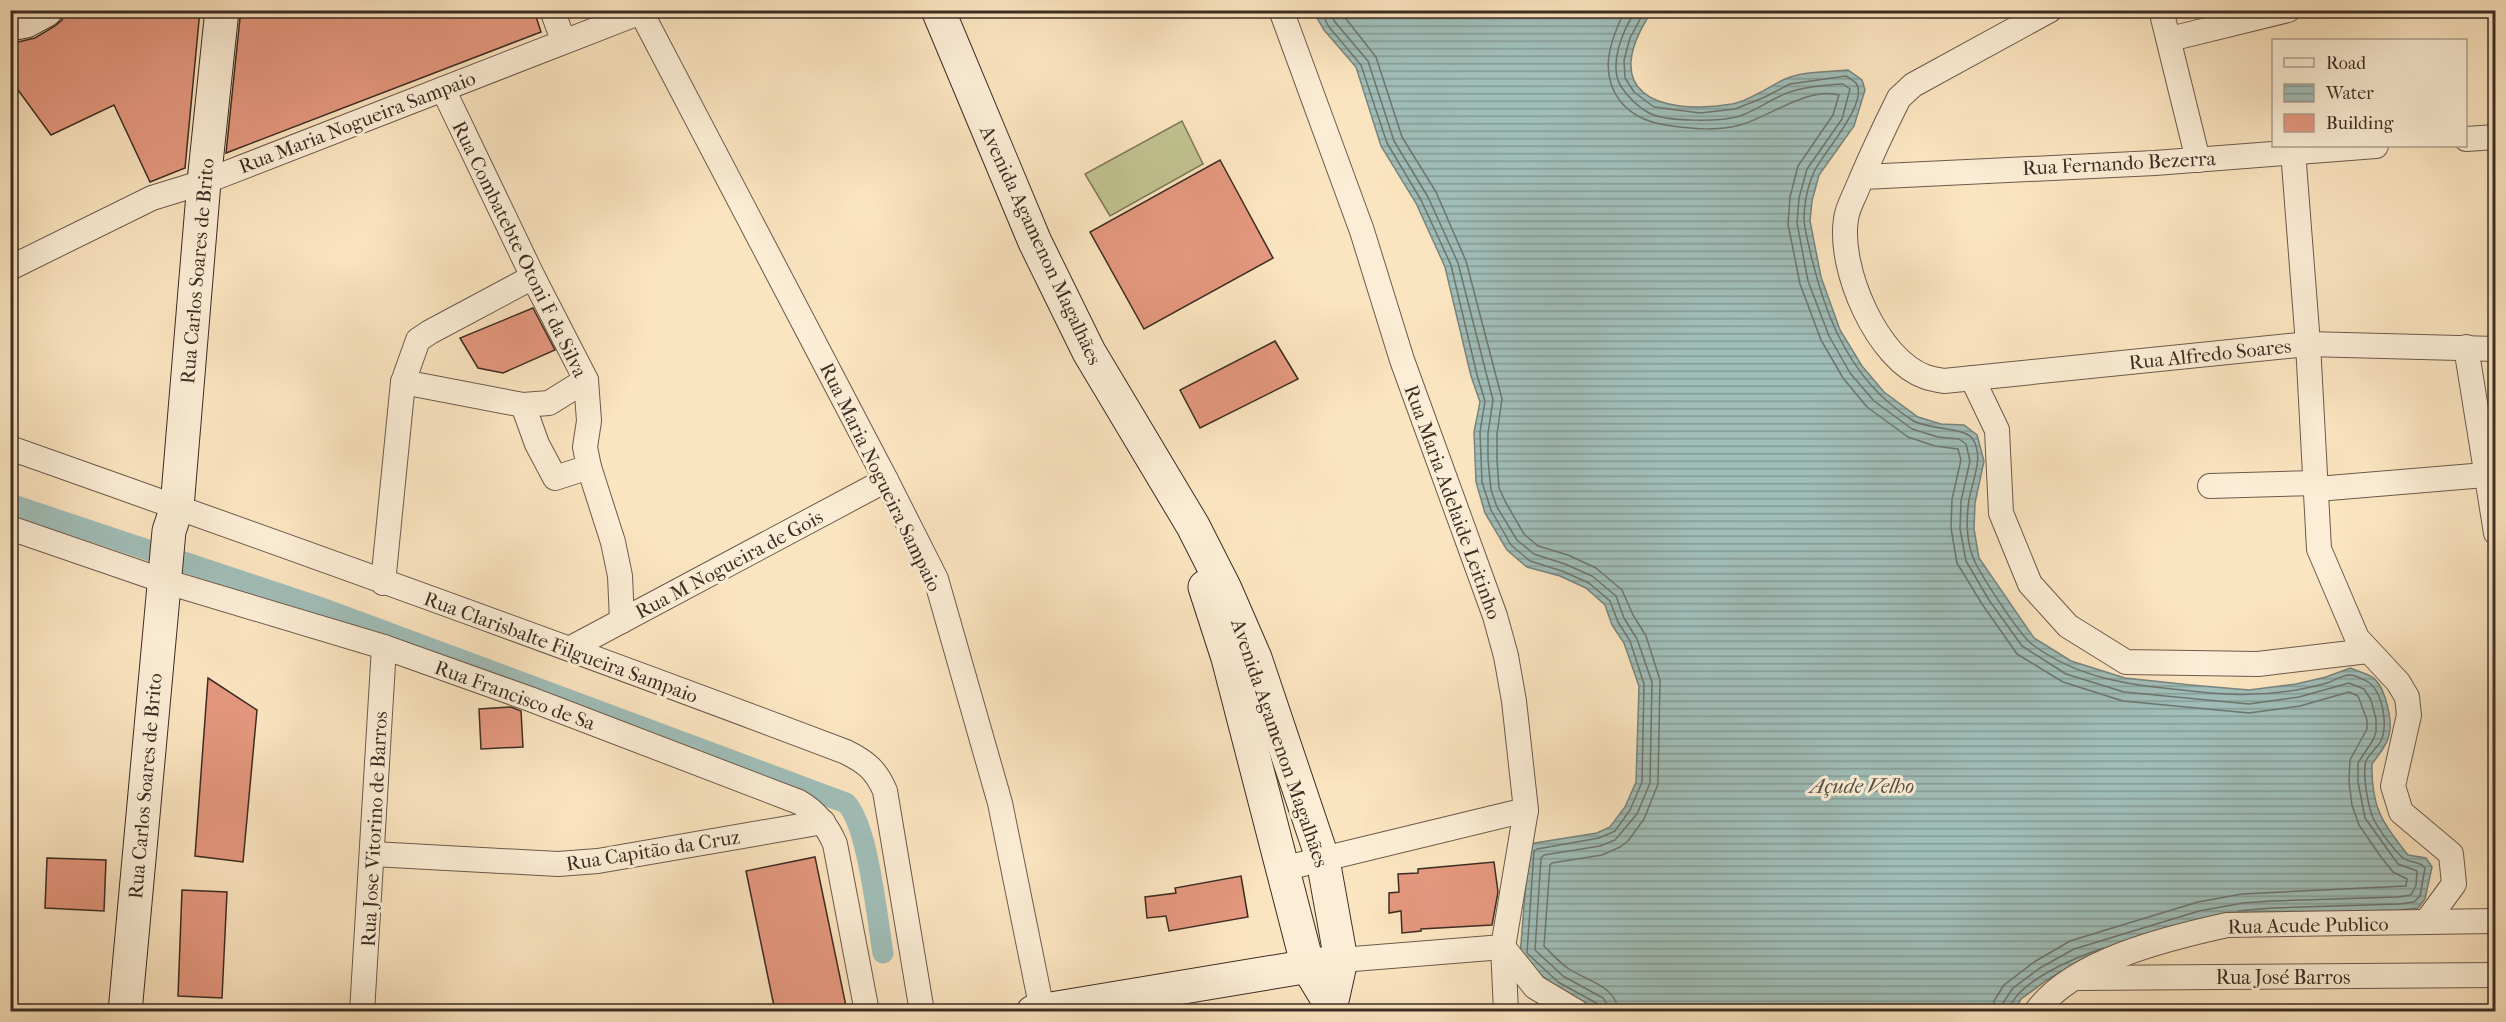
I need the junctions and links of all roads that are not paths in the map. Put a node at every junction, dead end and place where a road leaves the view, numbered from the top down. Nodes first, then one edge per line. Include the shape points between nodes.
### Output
1 (46, 10) edge
2 (552, 10) edge
3 (938, 10) edge
4 (1281, 10) edge
5 (2050, 10) edge
6 (2161, 10) edge
7 (2288, 10) edge
8 (642, 11) edge
9 (225, 12) edge
10 (10, 24) edge
11 (2170, 39) junction
12 (563, 40) junction
13 (443, 89) junction
14 (2496, 137) edge
15 (2467, 139) edge
16 (2359, 147) edge
17 (2293, 151) junction
18 (2198, 160) junction
19 (1863, 177) junction
20 (204, 182) junction
21 (10, 268) edge
22 (533, 277) junction
23 (2308, 344) junction
24 (2466, 347) junction
25 (2496, 349) edge
26 (1972, 378) junction
27 (586, 380) junction
28 (403, 382) junction
29 (523, 405) junction
30 (10, 448) edge
31 (589, 467) junction
32 (2485, 475) junction
33 (886, 480) junction
34 (2210, 486) dead end
35 (2317, 486) junction
36 (10, 528) edge
37 (2496, 533) edge
38 (169, 545) junction
39 (383, 583) junction
40 (622, 621) junction
41 (384, 647) junction
42 (571, 648) junction
43 (2368, 651) junction
44 (1255, 704) junction
45 (1297, 781) junction
46 (1263, 793) junction
47 (1526, 810) junction
48 (823, 822) junction
49 (373, 854) junction
50 (1323, 860) junction
51 (1282, 869) junction
52 (2496, 921) edge
53 (2426, 922) junction
54 (1503, 947) junction
55 (1341, 960) junction
56 (1308, 967) junction
57 (2496, 975) edge
58 (2071, 978) junction
59 (1107, 1005) edge
60 (1331, 1008) edge
61 (125, 1011) edge
62 (362, 1011) edge
63 (867, 1011) edge
64 (922, 1011) edge
65 (1037, 1011) edge
66 (1506, 1011) edge
67 (1577, 1011) edge
68 (2036, 1011) edge

1 - 10 main road via 26,21
2 - 12 street
3 - 44 main road, Avenida Agamenon Magalhães via 1035,242 1089,352 1225,589 1255,658
4 - 47 street, Rua Maria Adelaide Leitinho via 1495,616 1514,701
5 - 19 street via 1913,85 1899,98
6 - 11 street
7 - 11 street
8 - 12 street, Rua Maria Nogueira Sampaio
8 - 33 street, Rua Maria Nogueira Sampaio
9 - 20 main road, Rua Carlos Soares de Brito
11 - 18 street
12 - 13 street, Rua Maria Nogueira Sampaio
13 - 20 street, Rua Maria Nogueira Sampaio
13 - 22 street, Rua Combatebte Otoni F da Silva
14 - 15 street
16 - 17 street, Rua Fernando Bezerra
17 - 18 street, Rua Fernando Bezerra
17 - 23 street
18 - 19 street, Rua Fernando Bezerra
19 - 26 street, Rua Alfredo Soares via 1846,218 1845,240 1851,276 1868,318 1888,348 1925,377 1944,381
20 - 21 street, Rua Maria Nogueira Sampaio via 152,198
20 - 38 main road, Rua Carlos Soares de Brito
22 - 27 street, Rua Combatebte Otoni F da Silva
22 - 28 street via 418,340
23 - 24 street, Rua Alfredo Soares
23 - 26 street, Rua Alfredo Soares
23 - 35 street
24 - 25 street, Rua Alfredo Soares
24 - 32 street
26 - 43 street via 1997,430 2001,513 2030,584 2068,627 2126,662 2258,664
27 - 29 street via 549,403
27 - 31 street, Rua Combatebte Otoni F da Silva via 589,421 585,447
28 - 29 street
28 - 39 street
29 - 31 street via 555,478
30 - 38 street, Rua Clarisbalte Filgueira Sampaio
31 - 40 street, Rua Combatebte Otoni F da Silva via 613,542 620,576
32 - 35 street
32 - 37 street
33 - 40 street, Rua M Nogueira de Gois
33 - 65 street, Rua Maria Nogueira Sampaio via 936,579 957,648 1000,803
34 - 35 street
35 - 43 street via 2319,549 2357,638
36 - 38 street, Rua Francisco de Sa
38 - 39 street, Rua Clarisbalte Filgueira Sampaio
38 - 41 street, Rua Francisco de Sa
38 - 61 main road, Rua Carlos Soares de Brito
39 - 42 street, Rua Clarisbalte Filgueira Sampaio
40 - 42 street, Rua M Nogueira de Gois
41 - 48 street, Rua Francisco de Sa via 799,802
41 - 49 street, Rua Jose Vitorino de Barros
42 - 64 street, Rua Clarisbalte Filgueira Sampaio via 867,762 885,790
43 - 53 street via 2408,697 2409,715 2393,786 2401,812 2451,854 2454,884
44 - 45 main road, Avenida Agamenon Magalhães
44 - 46 main road, Avenida Agamenon Magalhães
45 - 46 main road
45 - 50 main road, Avenida Agamenon Magalhães
46 - 51 main road, Avenida Agamenon Magalhães
47 - 50 street
47 - 54 street, Rua Maria Adelaide Leitinho
48 - 49 street, Rua Capitão da Cruz via 598,861 558,864
48 - 63 street, Rua Francisco de Sa via 835,844
49 - 62 street, Rua Jose Vitorino de Barros
50 - 51 street
50 - 55 main road, Avenida Agamenon Magalhães
51 - 56 main road, Avenida Agamenon Magalhães
52 - 53 street, Rua Acude Publico
53 - 58 street, Rua Acude Publico via 2228,925 2124,955
54 - 55 street
54 - 66 street, Rua Maria Adelaide Leitinho
54 - 67 street via 1535,987
55 - 56 main road
55 - 60 main road
56 - 59 main road
56 - 60 main road, Avenida Agamenon Magalhães
57 - 58 street, Rua José Barros
58 - 68 street, Rua Acude Publico
59 - 65 main road

